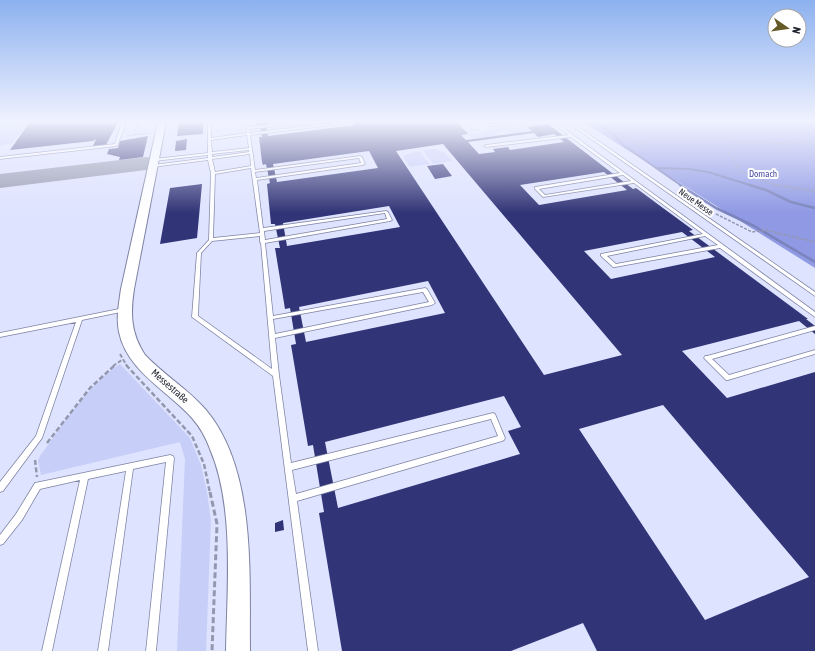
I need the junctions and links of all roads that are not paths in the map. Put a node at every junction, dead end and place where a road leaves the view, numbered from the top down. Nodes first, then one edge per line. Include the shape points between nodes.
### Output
1 (50, 152) edge
2 (154, 152) edge
3 (231, 152) edge
4 (243, 152) edge
5 (250, 152) edge
6 (594, 152) edge
7 (612, 152) edge
8 (209, 154) junction
9 (0, 158) edge
10 (210, 159) junction
11 (152, 163) junction
12 (253, 169) junction
13 (213, 173) junction
14 (623, 174) junction
15 (254, 179) junction
16 (634, 182) junction
17 (261, 232) junction
18 (706, 235) junction
19 (211, 240) junction
20 (262, 242) junction
21 (722, 246) junction
22 (815, 294) edge
23 (124, 310) junction
24 (815, 315) edge
25 (270, 318) junction
26 (79, 320) junction
27 (815, 328) edge
28 (0, 335) edge
29 (272, 337) junction
30 (815, 352) edge
31 (276, 375) junction
32 (130, 466) junction
33 (289, 467) junction
34 (85, 476) junction
35 (0, 488) edge
36 (293, 498) junction
37 (0, 541) edge
38 (47, 651) edge
39 (103, 651) edge
40 (151, 651) edge
41 (238, 651) edge
42 (313, 651) edge

1 - 9 lane
2 - 11 street, Messestraße
3 - 8 lane
4 - 10 lane
5 - 12 lane
6 - 14 lane
7 - 22 lane, Neue Messe
8 - 10 lane
8 - 11 lane
10 - 11 lane
10 - 13 lane
11 - 23 street, Messestraße via 138,225
12 - 13 lane
12 - 15 lane
12 - 15 lane via 360,157 363,164
13 - 19 lane
14 - 16 lane
14 - 16 lane via 536,188 544,196
15 - 17 lane
16 - 18 lane
17 - 19 lane
17 - 20 lane
17 - 20 lane via 386,212 390,220
18 - 21 lane
18 - 21 lane via 603,255 615,266
19 - 31 lane via 199,253 195,317
20 - 25 lane
21 - 24 lane
23 - 26 lane
23 - 41 street, Messestraße via 127,334 135,353 191,405 208,425 223,456 234,503
25 - 29 lane
25 - 29 lane via 426,290 432,303
26 - 28 lane
26 - 35 lane via 39,438
27 - 30 lane via 707,358 728,378
29 - 31 lane
31 - 33 lane
32 - 34 lane
32 - 39 lane
32 - 40 lane via 170,458
33 - 36 lane
33 - 36 lane via 493,416 502,438
34 - 37 lane via 38,486
34 - 38 lane
36 - 42 lane

